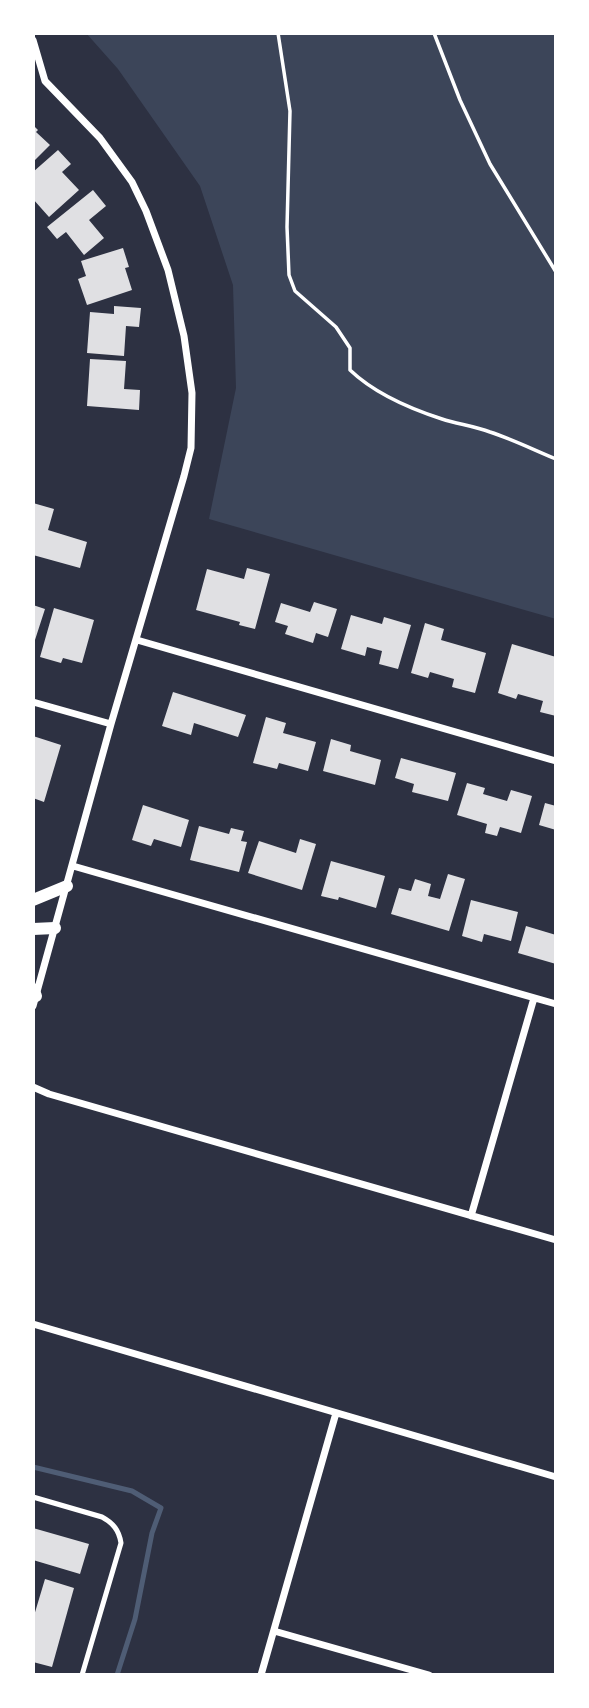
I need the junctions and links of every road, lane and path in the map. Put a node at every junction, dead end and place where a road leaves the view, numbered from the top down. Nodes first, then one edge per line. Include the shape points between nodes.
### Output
1 (278, 33) edge
2 (434, 33) edge
3 (33, 40) edge
4 (556, 272) edge
5 (556, 459) edge
6 (137, 640) junction
7 (33, 702) edge
8 (111, 724) junction
9 (556, 761) edge
10 (73, 866) junction
11 (67, 886) junction
12 (33, 900) edge
13 (55, 928) junction
14 (33, 929) edge
15 (34, 997) edge
16 (534, 998) junction
17 (556, 1004) edge
18 (33, 1087) edge
19 (471, 1216) junction
20 (556, 1241) edge
21 (33, 1324) edge
22 (336, 1413) junction
23 (556, 1477) edge
24 (33, 1497) edge
25 (274, 1631) junction
26 (82, 1675) edge
27 (261, 1675) edge
28 (429, 1675) edge

1 - 5 path via 290,111 287,227 289,275 295,291 335,327 350,348 350,370 361,380 416,410 493,433
2 - 4 path via 490,164
3 - 6 street via 45,81 100,138 132,182 168,270 184,336 192,393 191,447
6 - 8 street
6 - 9 street
7 - 8 street
8 - 10 street
10 - 11 street
10 - 16 street
11 - 12 street
11 - 13 street
13 - 14 street
13 - 15 street
16 - 17 street
16 - 19 street
18 - 19 street
19 - 20 street
21 - 22 street
22 - 23 street
22 - 25 street
24 - 26 lane via 102,1517 120,1535
25 - 27 street
25 - 28 street

